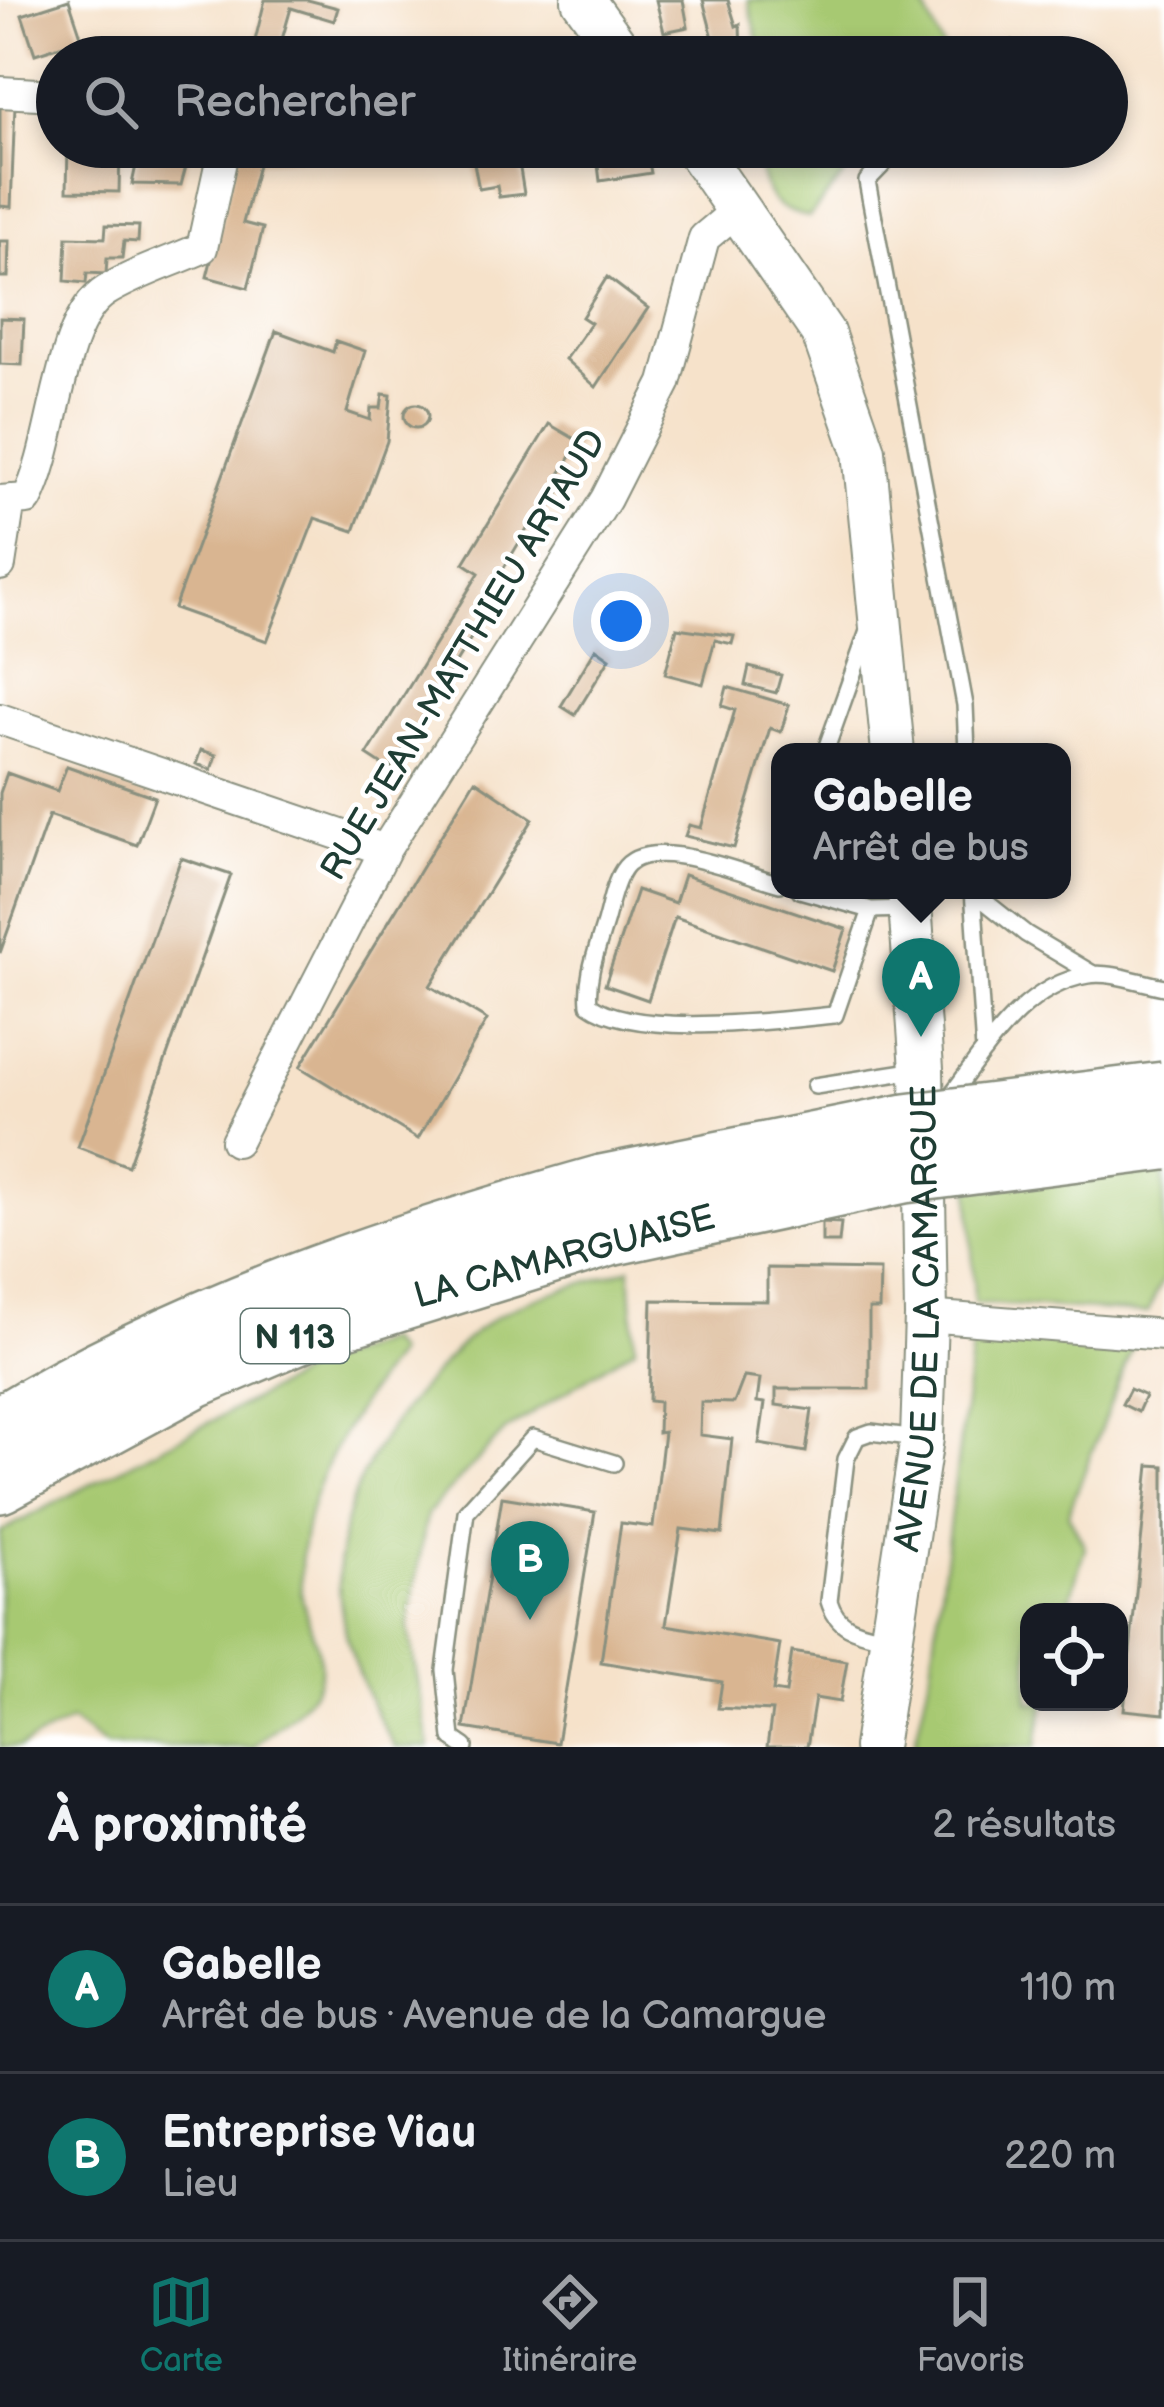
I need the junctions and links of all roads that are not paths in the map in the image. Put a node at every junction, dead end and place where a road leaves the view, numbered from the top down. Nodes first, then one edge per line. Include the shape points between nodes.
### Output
1 (0, 92) edge
2 (36, 94) edge
3 (219, 168) edge
4 (710, 168) edge
5 (880, 168) edge
6 (740, 208) junction
7 (5, 501) edge
8 (0, 566) edge
9 (877, 607) junction
10 (0, 719) edge
11 (827, 743) edge
12 (892, 743) edge
13 (967, 743) edge
14 (385, 850) junction
15 (771, 879) edge
16 (867, 899) edge
17 (974, 899) edge
18 (983, 899) edge
19 (897, 903) edge
20 (1093, 974) junction
21 (1164, 987) edge
22 (984, 1051) junction
23 (938, 1080) junction
24 (815, 1086) dead end
25 (1164, 1091) edge
26 (236, 1141) dead end
27 (1164, 1141) edge
28 (606, 1210) junction
29 (926, 1316) junction
30 (1159, 1334) edge
31 (0, 1425) edge
32 (922, 1438) junction
33 (614, 1463) dead end
34 (0, 1484) edge
35 (892, 1640) junction
36 (465, 1747) edge
37 (875, 1747) edge

1 - 2 street
3 - 7 street via 202,248 103,292 78,320 41,472 27,499
4 - 6 main road
5 - 13 lane via 867,181
6 - 9 main road via 823,333 864,451
6 - 14 street, RUE JEAN-MATTHIEU ARTAUD via 704,238 665,383 606,499
7 - 8 street
9 - 11 lane
9 - 12 main road
10 - 14 street
14 - 26 street, RUE JEAN-MATTHIEU ARTAUD
15 - 19 lane via 665,853 633,858 621,872 587,984 590,1004 602,1014 661,1022 835,1015
16 - 19 lane
17 - 22 lane
18 - 20 lane
19 - 23 main road, AVENUE DE LA CAMARGUE
20 - 21 lane
20 - 22 lane via 1048,987
22 - 23 lane
23 - 24 lane
23 - 29 main road, AVENUE DE LA CAMARGUE
25 - 28 highway, LA CAMARGUAISE / N 113, bridge via 906,1123
27 - 28 highway, LA CAMARGUAISE / N 113, bridge
28 - 31 highway, LA CAMARGUAISE / N 113 via 413,1236 178,1330
28 - 34 highway, LA CAMARGUAISE / N 113 via 196,1378
29 - 30 street
29 - 32 main road, AVENUE DE LA CAMARGUE
32 - 35 main road, AVENUE DE LA CAMARGUE
32 - 35 lane via 871,1432 857,1437 846,1459 829,1600 835,1620
33 - 36 lane via 532,1438 466,1512 445,1670 452,1738
35 - 37 main road, AVENUE DE LA CAMARGUE

